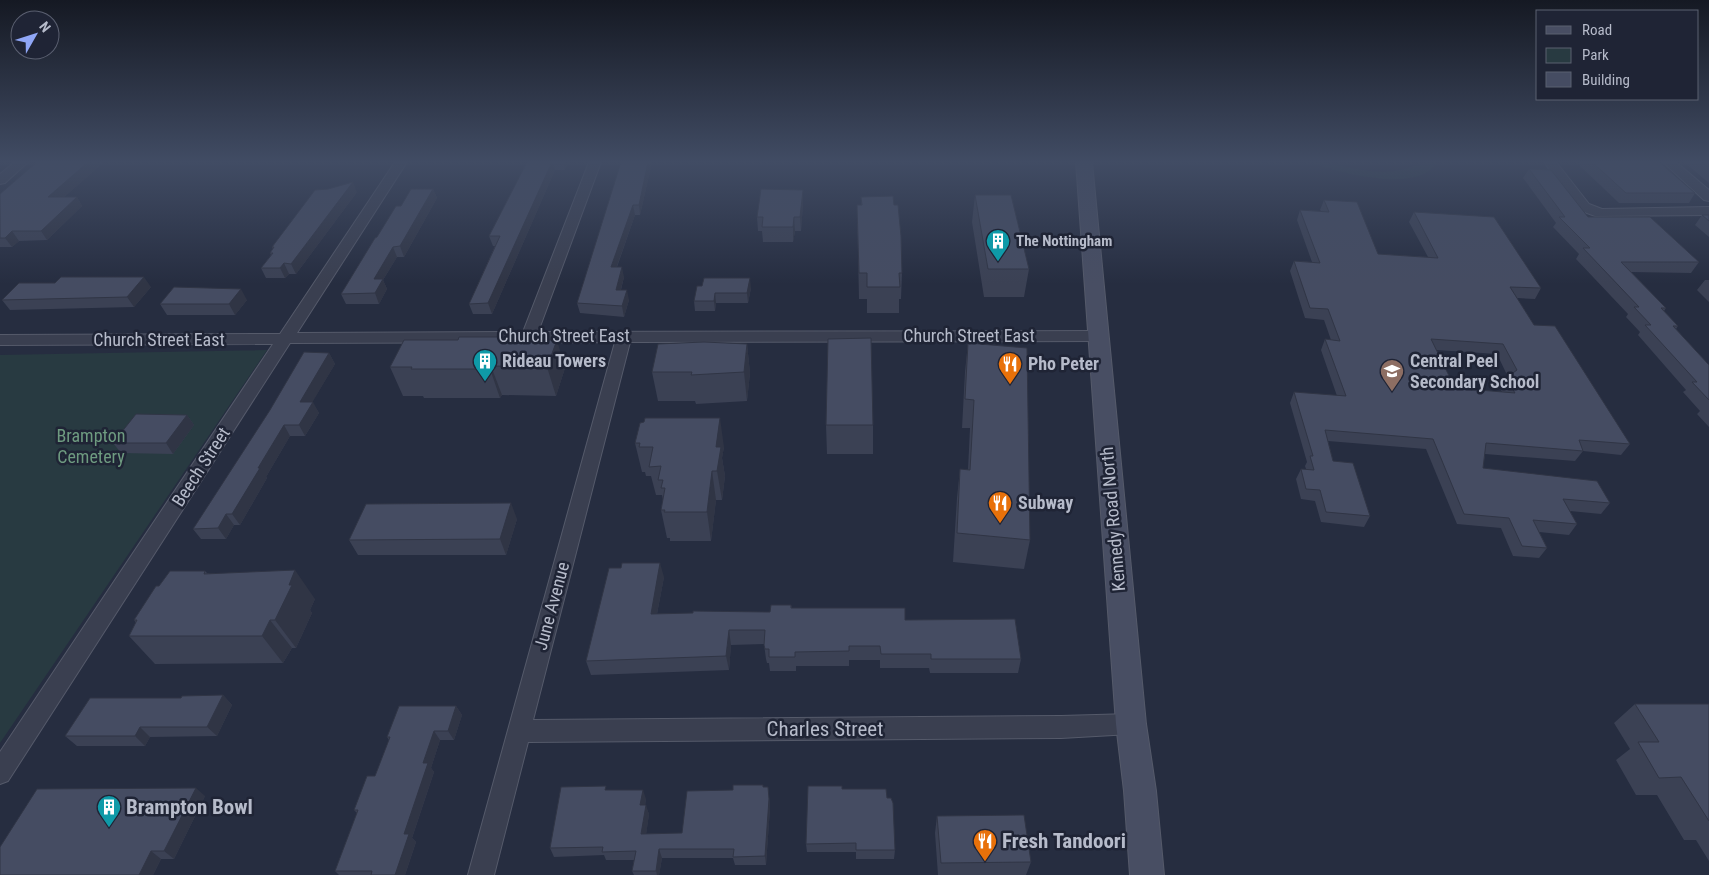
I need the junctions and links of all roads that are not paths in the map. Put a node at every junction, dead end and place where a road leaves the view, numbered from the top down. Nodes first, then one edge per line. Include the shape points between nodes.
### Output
1 (375, 203) edge
2 (580, 203) edge
3 (1087, 203) edge
4 (1581, 203) edge
5 (1709, 211) edge
6 (529, 336) junction
7 (624, 336) junction
8 (1097, 336) junction
9 (0, 340) edge
10 (286, 340) junction
11 (1131, 724) junction
12 (519, 731) junction
13 (0, 773) edge
14 (481, 875) edge
15 (1147, 875) edge

1 - 10 street, Beech Street
2 - 6 street
3 - 8 main road, Kennedy Road North
4 - 5 street via 1600,212
6 - 7 street, Church Street East
6 - 10 street, Church Street East
7 - 8 street, Church Street East
7 - 12 street, June Avenue
8 - 11 main road, Kennedy Road North
9 - 10 street, Church Street East
10 - 13 street, Beech Street
11 - 12 street, Charles Street via 1053,728
11 - 15 main road, Kennedy Road North
12 - 14 street, June Avenue

